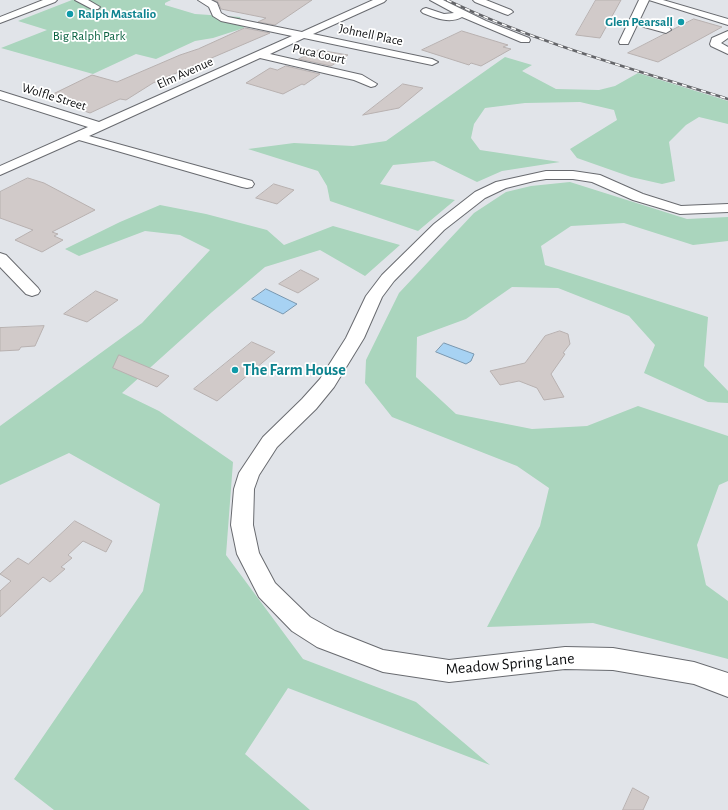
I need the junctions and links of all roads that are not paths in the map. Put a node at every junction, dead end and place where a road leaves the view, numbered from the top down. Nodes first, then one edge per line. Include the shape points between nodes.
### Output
1 (52, 0) edge
2 (80, 0) edge
3 (203, 0) edge
4 (381, 0) edge
5 (435, 0) edge
6 (478, 0) edge
7 (644, 0) edge
8 (653, 0) edge
9 (685, 4) edge
10 (95, 7) dead end
11 (426, 11) dead end
12 (508, 12) dead end
13 (463, 15) junction
14 (0, 20) edge
15 (634, 21) junction
16 (728, 22) edge
17 (666, 30) dead end
18 (728, 34) edge
19 (303, 35) junction
20 (525, 40) dead end
21 (624, 42) dead end
22 (728, 51) edge
23 (260, 55) junction
24 (432, 62) dead end
25 (370, 84) dead end
26 (0, 95) edge
27 (99, 126) junction
28 (77, 136) junction
29 (0, 170) edge
30 (247, 184) dead end
31 (728, 208) edge
32 (0, 258) edge
33 (32, 291) dead end
34 (728, 685) edge

1 - 14 street
2 - 10 street
3 - 19 street, Johnell Place via 214,5 216,14 220,17
4 - 19 street, Elm Avenue
5 - 13 street
6 - 12 street
7 - 15 street
8 - 9 street
9 - 16 street
11 - 13 street via 450,18
13 - 20 street
15 - 17 street
15 - 21 street
18 - 22 street via 716,40 716,44
19 - 23 street, Elm Avenue
19 - 24 street, Johnell Place
23 - 25 street, Puca Court via 358,77
23 - 27 street, Elm Avenue
26 - 27 street, Wolfle Street
27 - 28 street, Elm Avenue
28 - 29 street, Elm Avenue
28 - 30 street
31 - 34 street, Meadow Spring Lane via 680,210 638,197 594,178 573,175 534,177 480,195 440,227 388,278 374,296 355,338 327,383 270,442 249,473 244,489 242,525 248,554 267,590 301,624 326,639 383,661 449,671 565,658 613,659 694,673
32 - 33 street

